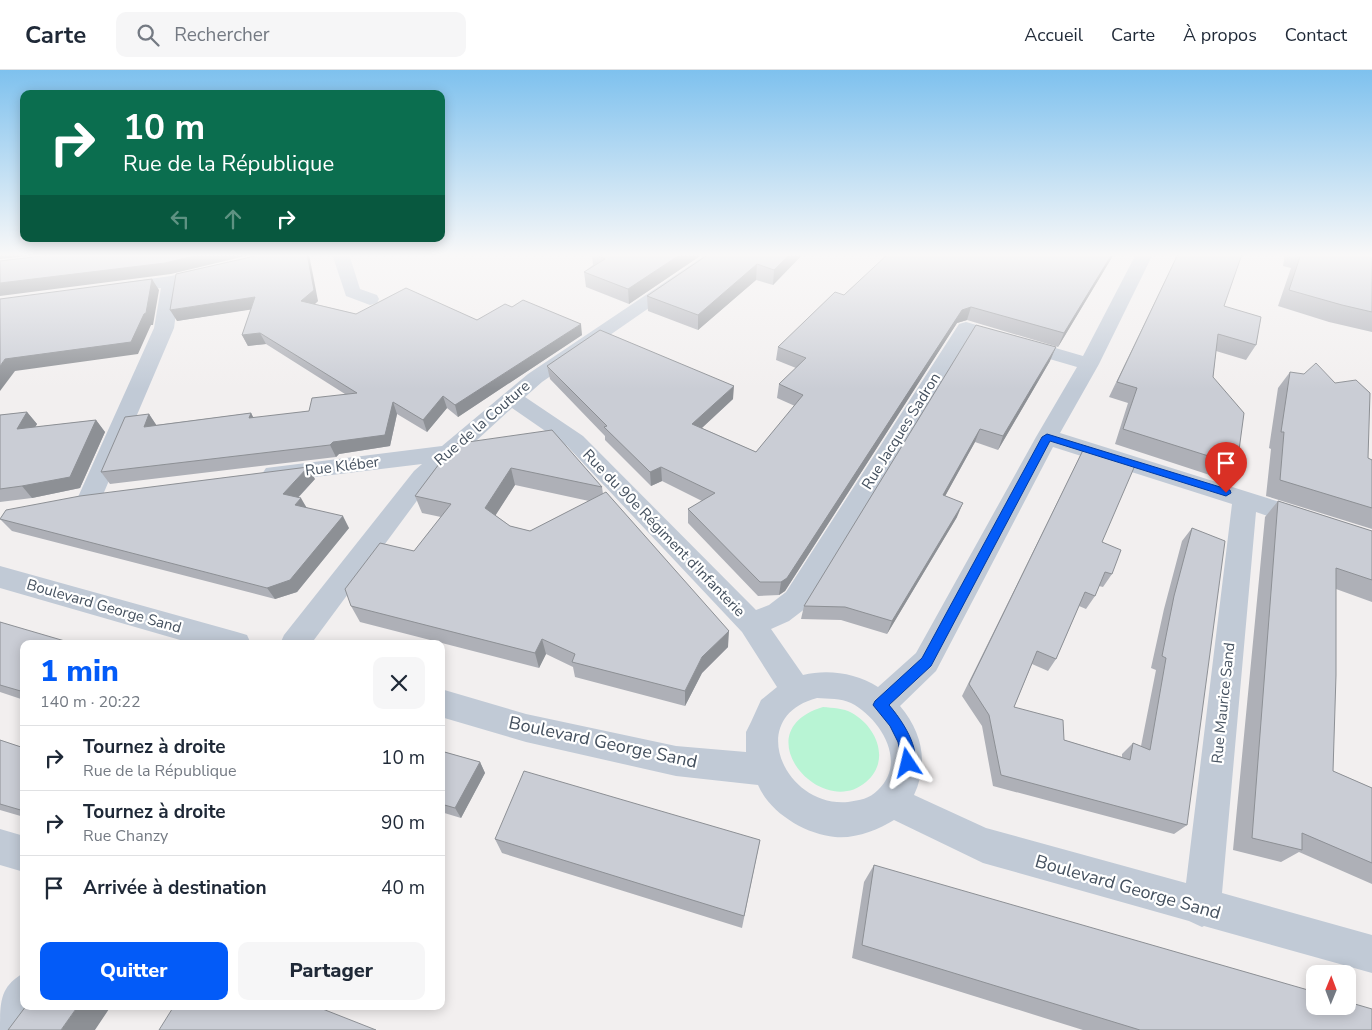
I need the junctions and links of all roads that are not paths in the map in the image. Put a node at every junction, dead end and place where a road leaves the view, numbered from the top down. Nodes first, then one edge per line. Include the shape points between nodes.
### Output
1 (168, 299) edge
2 (653, 299) edge
3 (1122, 299) edge
4 (1089, 364) junction
5 (511, 397) junction
6 (1047, 437) junction
7 (447, 453) junction
8 (249, 478) edge
9 (120, 494) edge
10 (1245, 498) junction
11 (1372, 541) edge
12 (0, 577) edge
13 (752, 624) junction
14 (223, 640) edge
15 (297, 640) edge
16 (796, 690) junction
17 (445, 704) edge
18 (880, 705) junction
19 (767, 770) junction
20 (891, 801) junction
21 (0, 847) edge
22 (20, 853) edge
23 (1202, 908) junction
24 (1372, 954) edge
25 (20, 998) edge
26 (0, 1024) edge

1 - 9 street via 164,328 81,499
2 - 5 street, Rue de la Couture
3 - 4 street
4 - 6 street
4 - 13 street, Rue Jacques Sadron via 966,328 796,600 779,614
5 - 7 street, Rue de la Couture
5 - 13 street, Rue du 90e Régiment d'Infanterie via 575,441
6 - 10 street
6 - 18 street via 926,662
7 - 8 street, Rue Kléber
7 - 15 street, Rue de la Couture via 422,477
10 - 11 street
10 - 23 street, Rue Maurice Sand
12 - 14 street, Boulevard George Sand
13 - 16 street, Rue du 90e Régiment d'Infanterie
16 - 18 street via 817,685 839,686 860,692
16 - 19 street via 769,714 762,732 761,751
17 - 19 street, Boulevard George Sand via 526,728 676,761
18 - 20 street via 895,721 905,741 908,763 903,784
19 - 20 street via 777,788 793,803 812,814 834,820 869,815
20 - 23 street, Boulevard George Sand via 983,846
21 - 22 street
23 - 24 street, Boulevard George Sand
25 - 26 street

